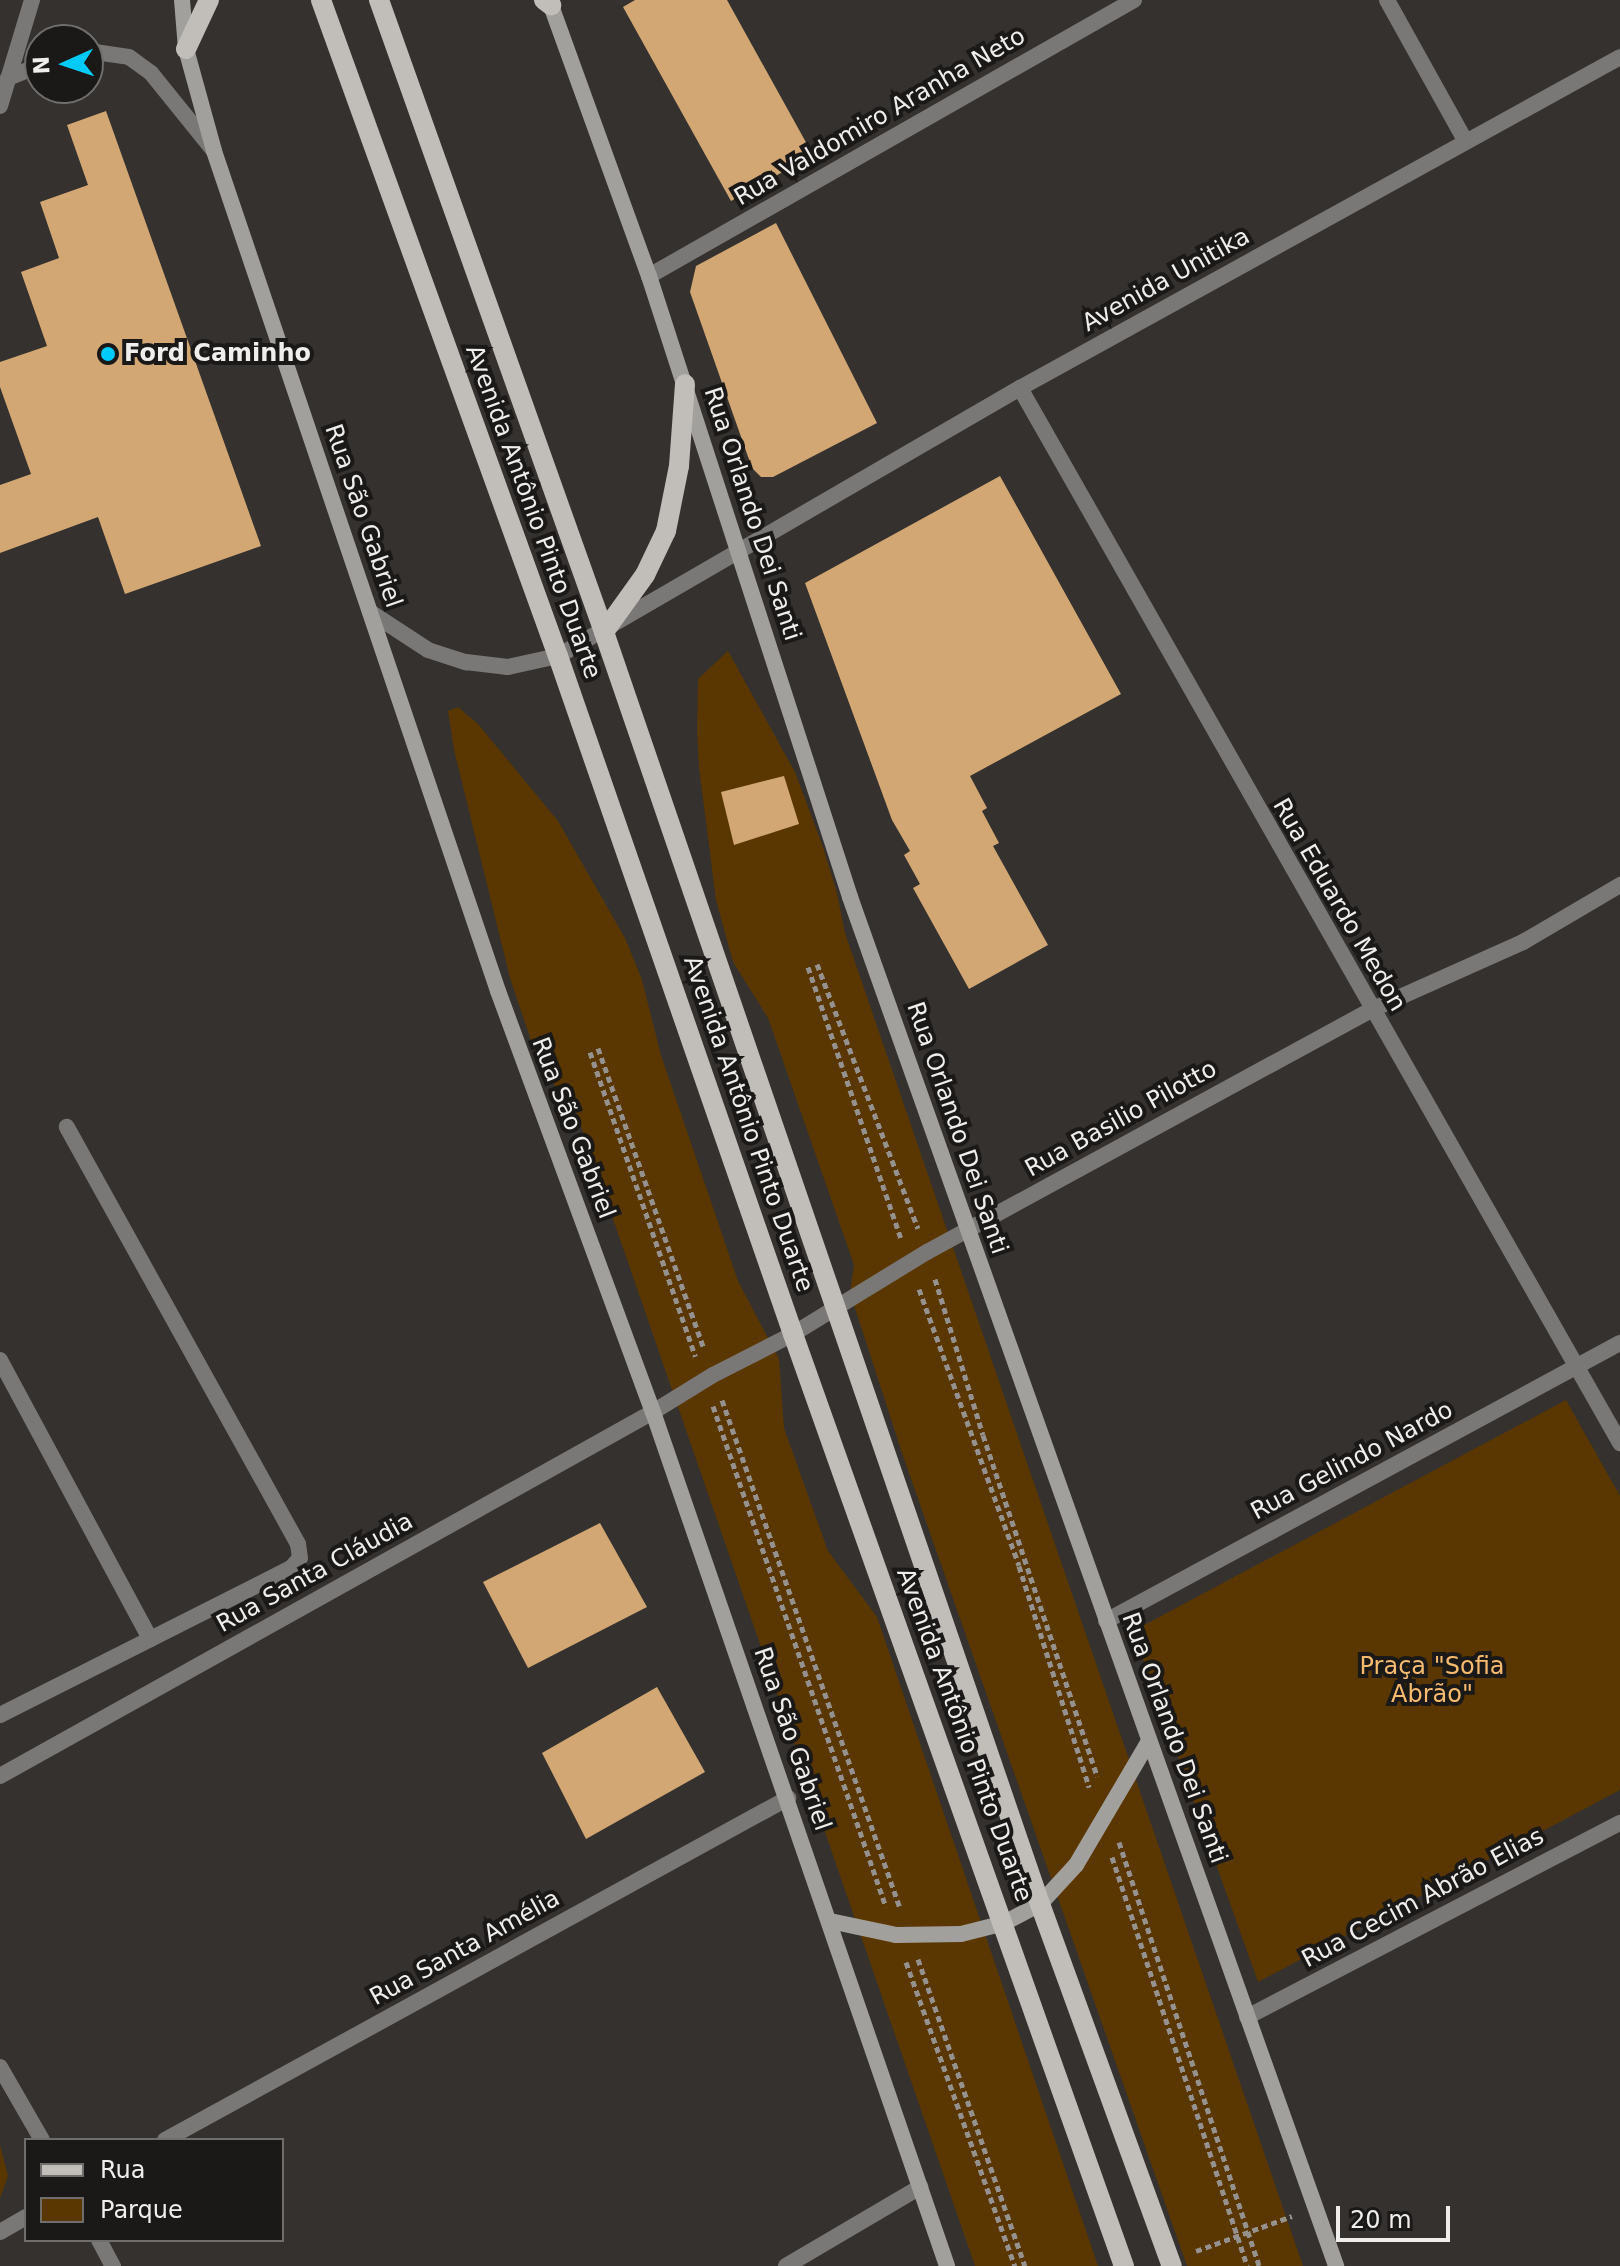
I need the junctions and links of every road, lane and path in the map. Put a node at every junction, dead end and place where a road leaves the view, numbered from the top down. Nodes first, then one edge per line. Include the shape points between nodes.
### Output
1 (32, 0) edge
2 (182, 0) edge
3 (209, 0) edge
4 (321, 0) edge
5 (379, 0) edge
6 (1134, 0) edge
7 (1387, 0) edge
8 (551, 1) edge
9 (186, 49) junction
10 (104, 53) edge
11 (1620, 57) edge
12 (24, 72) edge
13 (8, 78) junction
14 (0, 106) edge
15 (1466, 142) junction
16 (214, 151) junction
17 (649, 276) junction
18 (685, 384) junction
19 (1020, 388) junction
20 (740, 553) junction
21 (370, 612) junction
22 (604, 632) junction
23 (558, 656) junction
24 (1620, 885) edge
25 (817, 964) dead end
26 (808, 967) dead end
27 (1371, 1010) junction
28 (598, 1048) dead end
29 (590, 1052) dead end
30 (67, 1127) dead end
31 (968, 1230) junction
32 (927, 1252) junction
33 (909, 1263) junction
34 (833, 1307) junction
35 (793, 1334) junction
36 (1620, 1343) edge
37 (0, 1360) edge
38 (1576, 1366) junction
39 (708, 1377) junction
40 (653, 1412) junction
41 (1620, 1443) edge
42 (1106, 1621) junction
43 (150, 1639) junction
44 (2, 1709) edge
45 (1149, 1741) junction
46 (0, 1776) edge
47 (788, 1798) junction
48 (1105, 1817) junction
49 (1620, 1823) edge
50 (1040, 1904) junction
51 (830, 1921) junction
52 (1004, 1923) junction
53 (903, 1935) junction
54 (1247, 2017) junction
55 (0, 2067) edge
56 (41, 2138) edge
57 (169, 2138) edge
58 (920, 2187) junction
59 (1316, 2208) junction
60 (24, 2218) edge
61 (1246, 2231) junction
62 (0, 2232) edge
63 (1236, 2235) junction
64 (100, 2242) edge
65 (1171, 2264) edge
66 (113, 2266) edge
67 (786, 2266) edge
68 (947, 2266) edge
69 (1015, 2266) edge
70 (1025, 2266) edge
71 (1124, 2266) edge
72 (1247, 2266) edge
73 (1259, 2266) edge
74 (1336, 2266) edge

1 - 13 street
2 - 9 main road, Rua São Gabriel
3 - 9 main road
4 - 23 main road, Avenida Antônio Pinto Duarte
5 - 22 main road, Avenida Antônio Pinto Duarte
6 - 17 street, Rua Valdomiro Aranha Neto
7 - 15 street
8 - 17 main road, Rua Orlando Dei Santi
9 - 16 main road, Rua São Gabriel
10 - 16 street via 129,57 151,73
11 - 15 street, Avenida Unitika
12 - 13 street
13 - 14 street
15 - 19 street, Avenida Unitika
16 - 21 main road, Rua São Gabriel
17 - 18 main road, Rua Orlando Dei Santi
18 - 20 main road, Rua Orlando Dei Santi
18 - 22 main road via 679,466 666,531 645,575
19 - 20 street, Avenida Unitika
19 - 27 street, Rua Eduardo Medon
20 - 22 street, Avenida Unitika
20 - 31 main road, Rua Orlando Dei Santi via 850,897
21 - 23 street, Avenida Unitika via 428,650 466,662 508,667
21 - 40 main road, Rua São Gabriel via 513,1037
22 - 23 street, Avenida Unitika
22 - 34 main road, Avenida Antônio Pinto Duarte
23 - 35 main road, Avenida Antônio Pinto Duarte
24 - 27 street, Rua Basilio Pilotto via 1523,942
25 - 32 path
26 - 33 path
27 - 31 street, Rua Basilio Pilotto
27 - 38 street, Rua Eduardo Medon
28 - 39 path
29 - 39 path
30 - 43 street via 298,1544 300,1558 291,1568
31 - 32 street, Rua Basilio Pilotto
31 - 42 main road, Rua Orlando Dei Santi
32 - 33 street, Rua Basilio Pilotto
32 - 48 path
33 - 34 street, Rua Basilio Pilotto
33 - 48 path
34 - 35 street, Rua Basilio Pilotto
34 - 50 main road, Avenida Antônio Pinto Duarte
35 - 39 street, Rua Basilio Pilotto
35 - 52 main road, Avenida Antônio Pinto Duarte
36 - 38 street, Rua Gelindo Nardo
37 - 43 street
38 - 41 street, Rua Eduardo Medon
38 - 42 street, Rua Gelindo Nardo
39 - 40 street, Rua Basilio Pilotto
39 - 53 path
39 - 53 path
40 - 46 street, Rua Santa Cláudia
40 - 47 main road, Rua São Gabriel
42 - 45 main road, Rua Orlando Dei Santi
43 - 44 street
45 - 48 main road
45 - 54 main road, Rua Orlando Dei Santi
47 - 51 main road, Rua São Gabriel
47 - 57 street, Rua Santa Amélia
48 - 50 main road via 1076,1865
48 - 61 path
48 - 63 path
49 - 54 street, Rua Cecim Abrão Elias
50 - 52 main road
50 - 65 main road, Avenida Antônio Pinto Duarte
51 - 53 main road
51 - 58 main road, Rua São Gabriel
52 - 53 main road via 961,1934
52 - 71 main road, Avenida Antônio Pinto Duarte
53 - 69 path
53 - 70 path
54 - 59 main road, Rua Orlando Dei Santi
55 - 56 street
58 - 67 street
58 - 68 main road, Rua São Gabriel
59 - 61 path
59 - 74 main road, Rua Orlando Dei Santi
60 - 62 street
61 - 63 path
61 - 73 path
63 - 65 path
63 - 72 path
64 - 66 street

